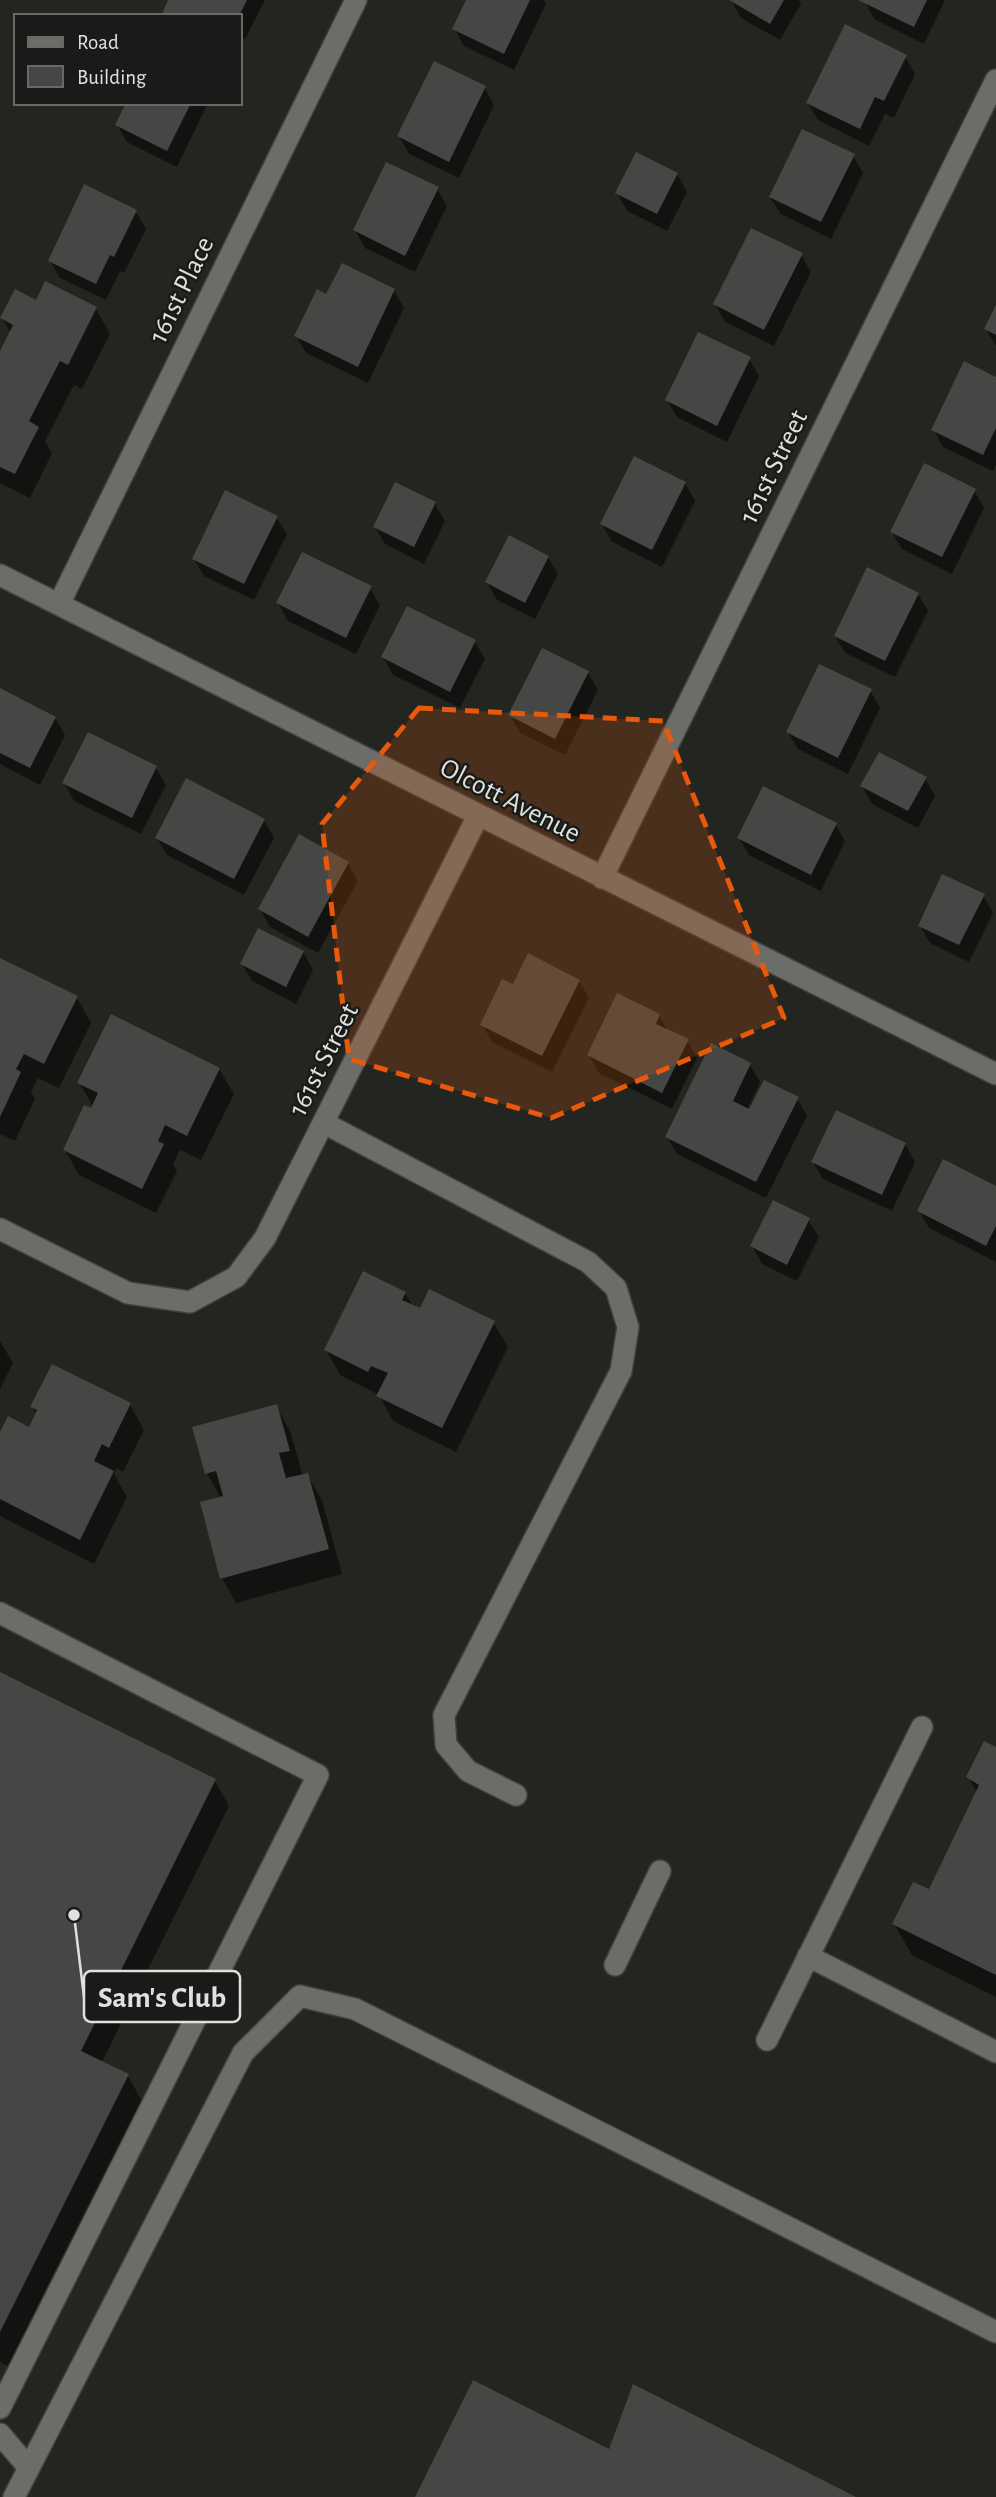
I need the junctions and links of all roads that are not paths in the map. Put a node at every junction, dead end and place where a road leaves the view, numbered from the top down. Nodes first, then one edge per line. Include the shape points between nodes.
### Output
1 (356, 0) edge
2 (996, 80) edge
3 (0, 575) edge
4 (59, 604) junction
5 (478, 816) junction
6 (602, 878) junction
7 (996, 1074) edge
8 (324, 1123) junction
9 (0, 1229) edge
10 (0, 1613) edge
11 (922, 1727) dead end
12 (516, 1795) dead end
13 (660, 1871) dead end
14 (807, 1956) junction
15 (615, 1965) dead end
16 (767, 2040) dead end
17 (996, 2052) edge
18 (996, 2332) edge
19 (0, 2408) edge
20 (0, 2434) edge
21 (29, 2468) junction
22 (14, 2497) edge

1 - 4 street, 161st Place
2 - 6 street, 161st Street
3 - 4 street, Olcott Avenue
4 - 5 street, Olcott Avenue
5 - 6 street, Olcott Avenue
5 - 8 street, 161st Street
6 - 7 street, Olcott Avenue
8 - 9 street, 161st Street via 265,1238 236,1277 190,1302 128,1293
8 - 12 street via 588,1262 616,1289 628,1327 621,1371 444,1715 446,1745 468,1771
10 - 19 street via 318,1775
11 - 14 street
13 - 15 street
14 - 16 street
14 - 17 street
18 - 21 street via 355,2009 300,1996 243,2053
20 - 21 street
21 - 22 street

